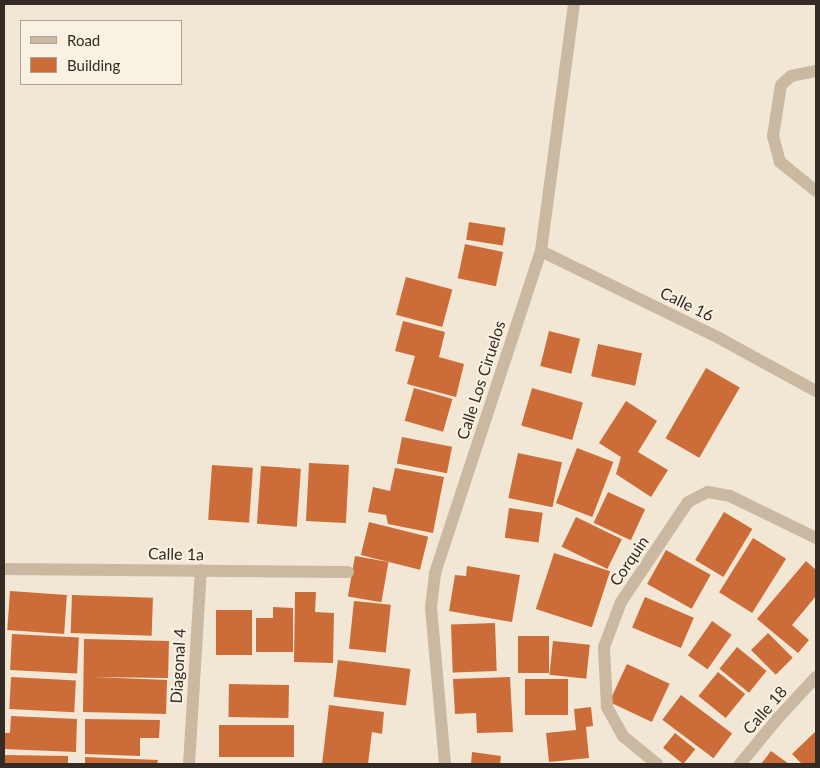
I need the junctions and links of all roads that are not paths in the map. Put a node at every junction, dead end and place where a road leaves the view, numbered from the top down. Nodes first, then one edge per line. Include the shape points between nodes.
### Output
1 (574, 4) edge
2 (816, 71) edge
3 (816, 191) edge
4 (541, 251) junction
5 (816, 391) edge
6 (816, 538) edge
7 (4, 569) edge
8 (200, 570) junction
9 (348, 572) dead end
10 (816, 677) edge
11 (189, 764) edge
12 (445, 764) edge
13 (657, 764) edge
14 (740, 764) edge

1 - 4 street, Calle Los Ciruelos
2 - 3 street via 791,76 782,85 773,136 780,162
4 - 5 street, Calle 16 via 719,338
4 - 12 street, Calle Los Ciruelos via 435,573 431,607
6 - 13 street, Corquin via 730,496 708,492 688,502 621,602 604,648 608,707 623,736
7 - 8 street, Calle 1a
8 - 9 street, Calle 1a
8 - 11 street, Diagonal 4
10 - 14 street, Calle 18

